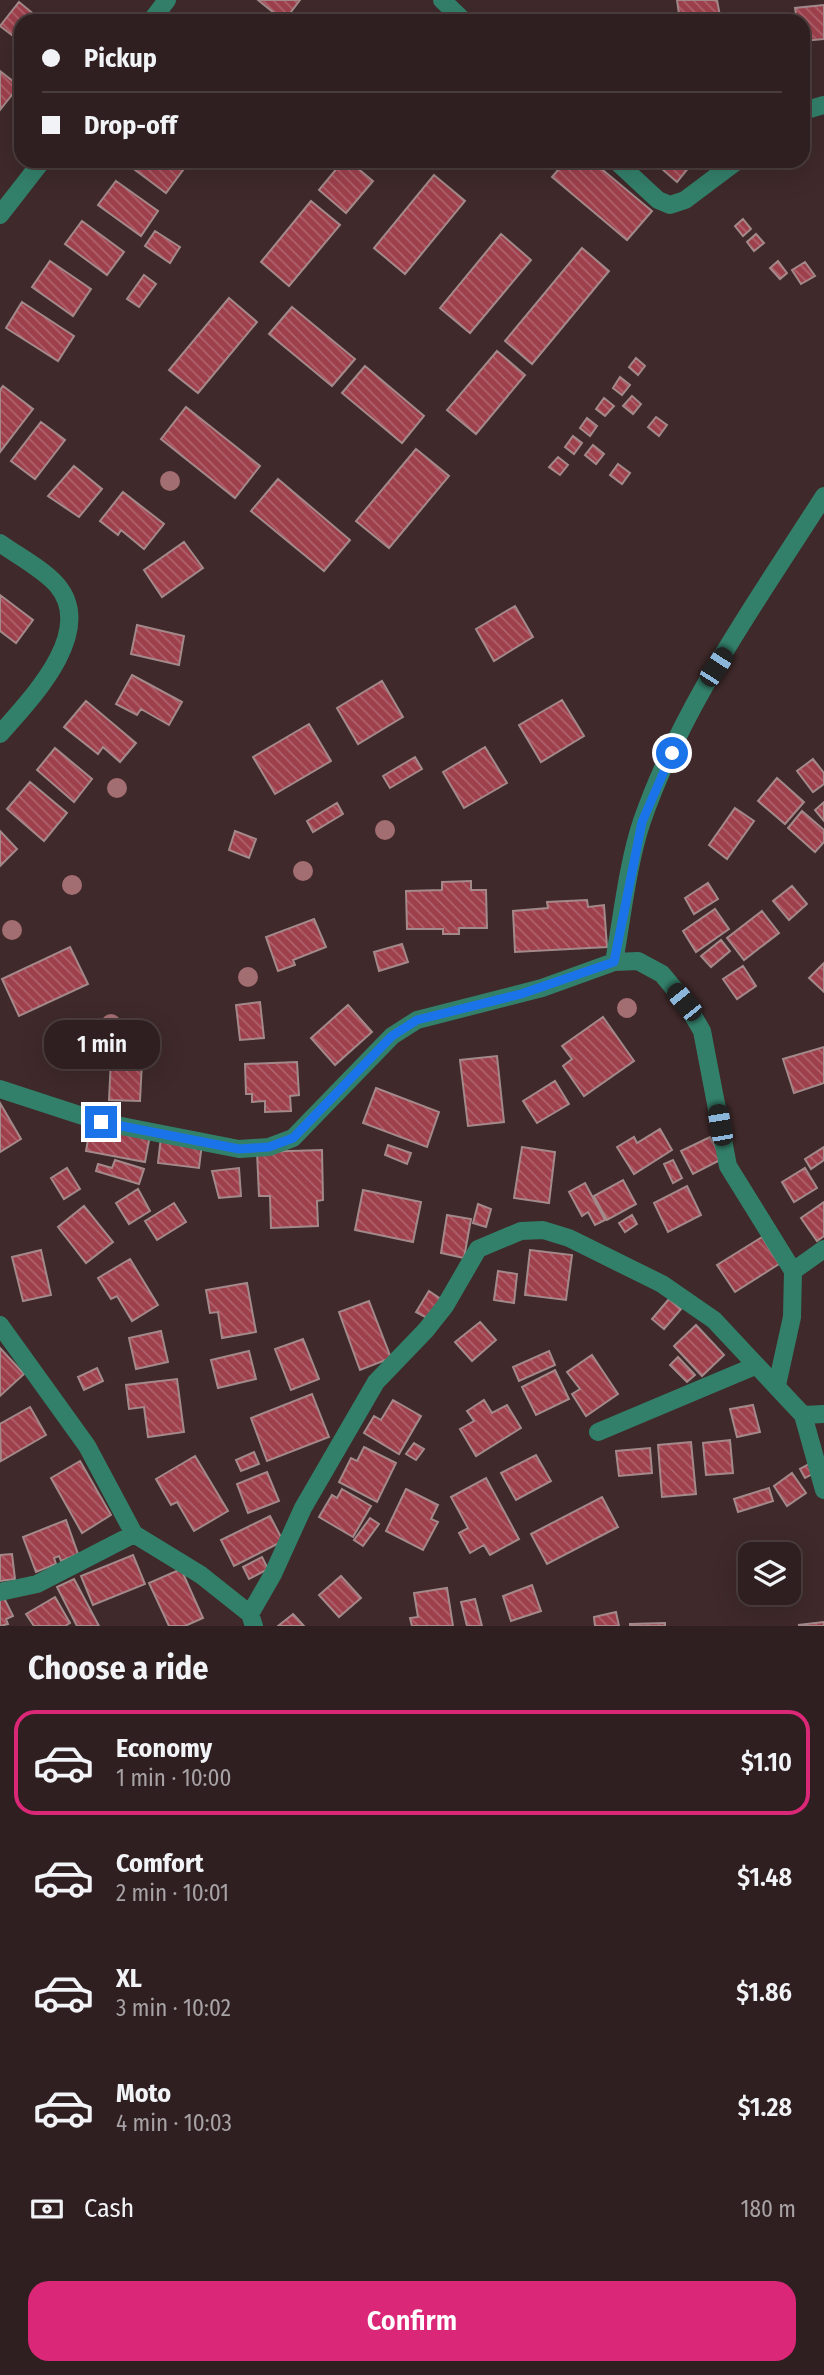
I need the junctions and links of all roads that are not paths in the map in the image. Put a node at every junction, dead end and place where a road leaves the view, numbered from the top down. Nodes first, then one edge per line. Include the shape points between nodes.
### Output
1 (167, 0) edge
2 (442, 0) edge
3 (156, 14) edge
4 (457, 14) edge
5 (37, 168) edge
6 (624, 168) edge
7 (728, 168) edge
8 (0, 215) edge
9 (824, 496) edge
10 (0, 543) edge
11 (0, 734) edge
12 (614, 962) junction
13 (0, 1089) edge
14 (824, 1248) edge
15 (793, 1271) junction
16 (0, 1325) edge
17 (755, 1366) junction
18 (777, 1385) junction
19 (824, 1414) edge
20 (803, 1415) junction
21 (598, 1432) dead end
22 (824, 1490) edge
23 (134, 1534) junction
24 (0, 1592) edge
25 (252, 1620) edge

1 - 3 street
2 - 4 street
5 - 8 street
6 - 7 street via 670,205 685,200
9 - 12 street via 702,689 672,753 642,822
10 - 11 street via 57,586 71,612 68,640 35,695
12 - 13 street via 529,991 417,1020 392,1036 293,1138 269,1147 239,1149 101,1122
12 - 15 street via 638,961 662,974 702,1031 728,1166
14 - 15 street
15 - 18 street via 792,1317
16 - 23 street via 87,1446
17 - 18 street
17 - 21 street
17 - 25 street via 694,1304 569,1238 543,1230 521,1231 487,1242 471,1257 426,1330 396,1358 362,1402 303,1508
18 - 20 street
19 - 20 street
20 - 22 street
23 - 24 street via 37,1584
23 - 25 street via 201,1575

